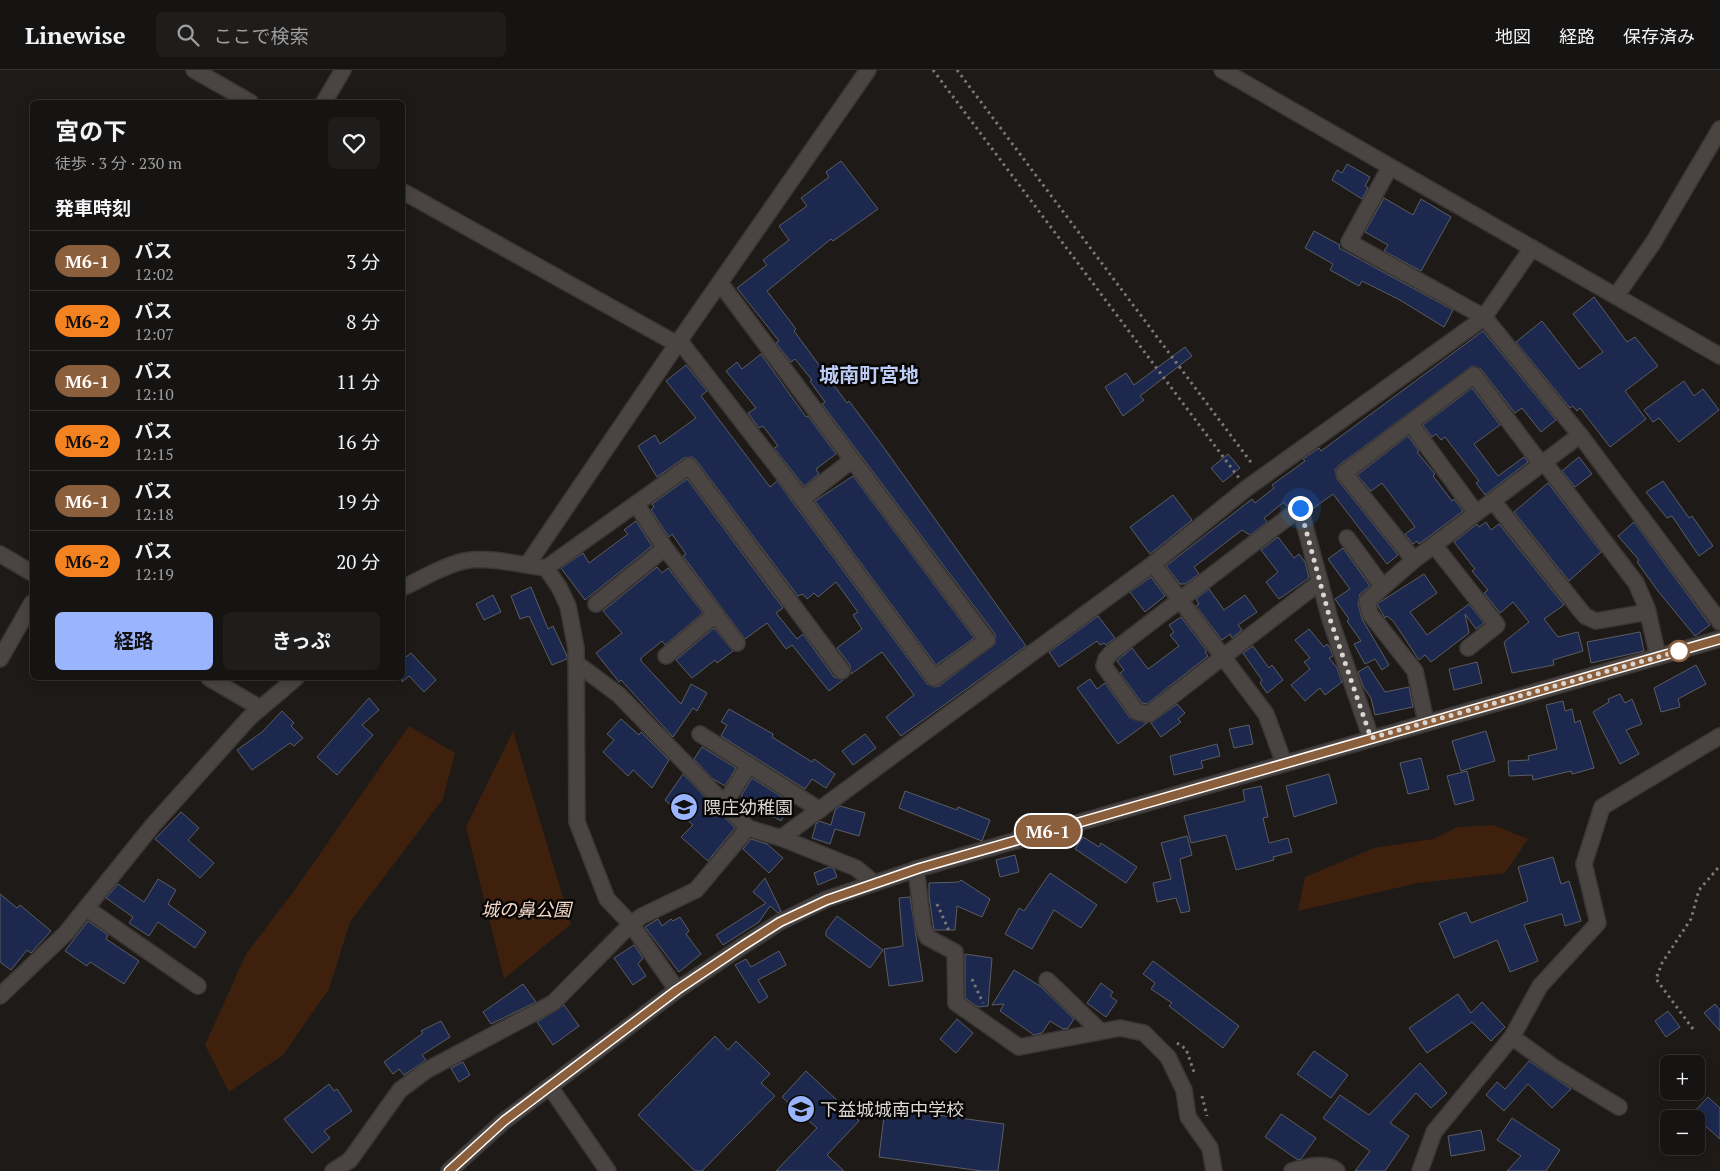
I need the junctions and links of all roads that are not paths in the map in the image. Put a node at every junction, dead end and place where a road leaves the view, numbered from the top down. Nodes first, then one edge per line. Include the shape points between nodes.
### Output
1 (194, 70) edge
2 (343, 70) edge
3 (868, 70) edge
4 (1222, 70) edge
5 (246, 100) edge
6 (325, 100) edge
7 (1720, 129) edge
8 (1390, 167) junction
9 (405, 193) edge
10 (1532, 248) junction
11 (720, 283) junction
12 (1616, 296) junction
13 (1484, 317) junction
14 (678, 342) junction
15 (1720, 356) edge
16 (1410, 423) junction
17 (1580, 436) junction
18 (852, 460) junction
19 (1543, 463) junction
20 (802, 499) junction
21 (1493, 501) junction
22 (636, 504) junction
23 (1476, 513) junction
24 (1347, 538) dead end
25 (1434, 545) junction
26 (665, 548) junction
27 (0, 554) edge
28 (1414, 560) junction
29 (1153, 564) junction
30 (527, 565) junction
31 (546, 568) junction
32 (30, 572) edge
33 (1320, 582) junction
34 (405, 586) edge
35 (1383, 587) junction
36 (1182, 599) junction
37 (596, 604) dead end
38 (30, 606) edge
39 (1648, 612) junction
40 (716, 614) junction
41 (1720, 622) edge
42 (1720, 639) edge
43 (737, 643) dead end
44 (1468, 648) dead end
45 (666, 656) dead end
46 (1222, 656) junction
47 (1658, 657) junction
48 (0, 659) edge
49 (576, 663) junction
50 (842, 671) dead end
51 (212, 680) edge
52 (294, 680) edge
53 (260, 708) junction
54 (1426, 722) junction
55 (700, 734) dead end
56 (1720, 736) edge
57 (1371, 738) junction
58 (1284, 763) junction
59 (749, 765) junction
60 (725, 804) junction
61 (820, 810) junction
62 (748, 828) junction
63 (782, 838) junction
64 (916, 869) junction
65 (874, 883) junction
66 (86, 908) junction
67 (631, 924) junction
68 (1047, 980) dead end
69 (198, 986) dead end
70 (677, 990) junction
71 (0, 996) edge
72 (1100, 1031) junction
73 (1512, 1037) junction
74 (550, 1087) junction
75 (1620, 1107) dead end
76 (333, 1171) edge
77 (449, 1171) edge
78 (608, 1171) edge
79 (1214, 1171) edge
80 (1292, 1171) edge
81 (1337, 1171) edge
82 (1420, 1171) edge

1 - 5 street
2 - 6 street
3 - 11 street
4 - 8 street
7 - 12 street via 1653,244
8 - 10 street
8 - 13 street via 1349,242
9 - 14 street
10 - 12 street
10 - 13 street
11 - 14 street
11 - 18 street
12 - 15 street
13 - 17 street
13 - 29 street via 1247,488
14 - 20 street
14 - 30 street
16 - 19 street via 1474,375
16 - 23 street
16 - 28 street via 1344,473
17 - 19 street
17 - 41 street
18 - 20 street
18 - 20 street via 987,640 934,678
19 - 21 street
19 - 39 street via 1622,563 1636,583
21 - 23 street
21 - 39 street via 1585,616 1596,621
22 - 26 street
22 - 31 street
22 - 50 street via 689,466
23 - 25 street
24 - 35 street
25 - 28 street
25 - 44 street via 1497,625
26 - 37 street
26 - 40 street
27 - 32 street
28 - 35 street
29 - 36 street
29 - 61 street
30 - 31 street
30 - 34 street via 464,561
31 - 49 street via 568,606
33 - 36 street via 1300,508
33 - 46 street
33 - 57 street
35 - 54 street via 1367,601 1370,614 1415,671
36 - 46 street
36 - 46 street via 1112,652 1104,666 1109,674 1137,712 1149,714
38 - 48 street
39 - 47 street
40 - 43 street
40 - 45 street
42 - 47 street
46 - 58 street via 1266,714
47 - 54 street
49 - 60 street via 619,695
49 - 67 street via 577,822 607,899
51 - 53 street
52 - 53 street
53 - 66 street via 153,825
54 - 57 street
55 - 59 street
56 - 73 street via 1602,807 1584,864 1598,923 1540,986
57 - 58 street
58 - 64 street
59 - 60 street
59 - 61 street
60 - 62 street
61 - 63 street
62 - 63 street
62 - 67 street via 696,890
63 - 65 street via 856,868
64 - 65 street
64 - 72 street via 927,937 955,952 954,996 959,1007 1019,1047
65 - 70 street via 780,922
66 - 69 street
66 - 71 street via 66,933
67 - 70 street
67 - 76 street via 553,1003 427,1070 400,1090 350,1160
68 - 72 street
70 - 74 street
72 - 79 street via 1120,1028 1144,1033 1168,1057 1184,1090 1188,1117 1210,1148
73 - 75 street via 1555,1068
73 - 82 street via 1434,1132
74 - 77 street via 504,1121
74 - 78 street
80 - 81 street via 1316,1166 1332,1167

